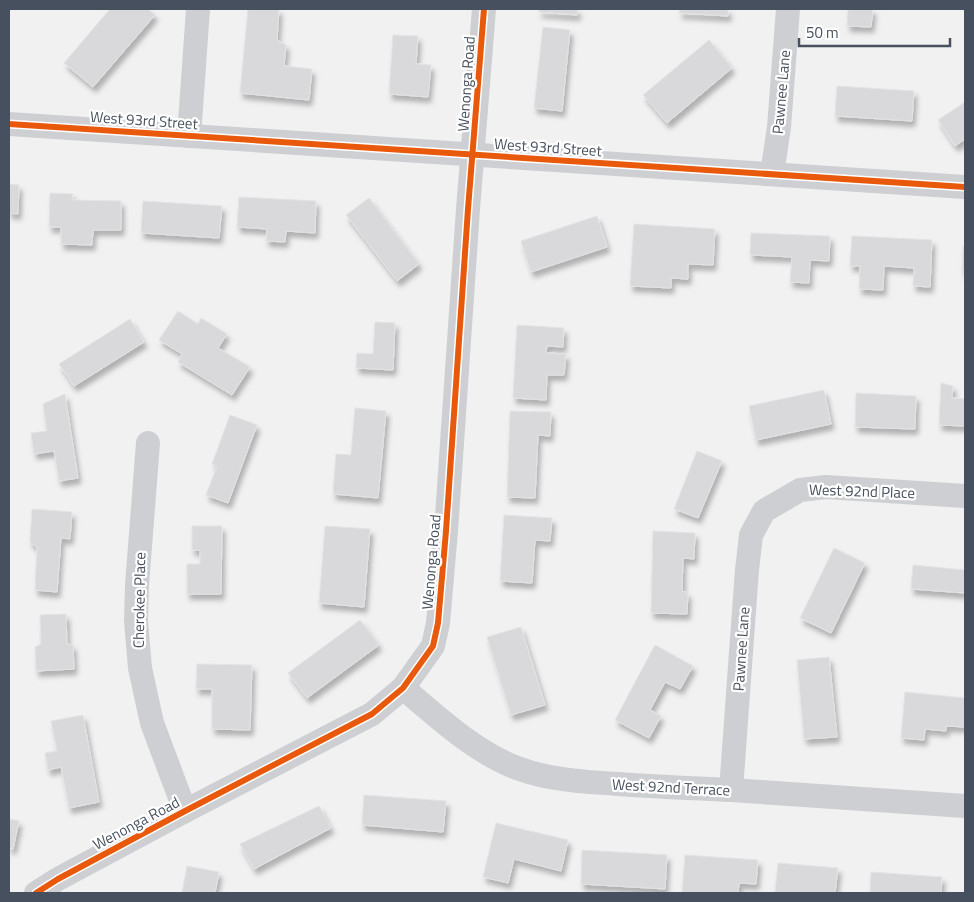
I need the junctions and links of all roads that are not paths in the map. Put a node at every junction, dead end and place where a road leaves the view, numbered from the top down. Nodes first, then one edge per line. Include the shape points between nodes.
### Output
1 (198, 9) edge
2 (484, 9) edge
3 (788, 9) edge
4 (9, 124) edge
5 (189, 136) junction
6 (473, 154) junction
7 (772, 174) junction
8 (965, 187) edge
9 (148, 443) dead end
10 (965, 496) edge
11 (764, 511) joint
12 (403, 688) junction
13 (730, 790) junction
14 (965, 806) edge
15 (184, 811) junction
16 (62, 886) edge
17 (36, 893) edge

1 - 5 street
2 - 6 street, Wenonga Road
3 - 7 street, Pawnee Lane via 779,128
4 - 5 street, West 93rd Street
5 - 6 street, West 93rd Street
6 - 7 street, West 93rd Street
6 - 12 street, Wenonga Road via 438,623 432,646
7 - 8 street, West 93rd Street
9 - 15 street, Cherokee Place via 136,621 140,668 152,723
10 - 11 street, West 92nd Place via 826,487 800,490
11 - 13 street, Pawnee Lane via 751,534
12 - 13 street, West 92nd Terrace via 458,735 481,751 517,768 582,782
12 - 15 street, Wenonga Road via 372,714
13 - 14 street, West 92nd Terrace
15 - 16 street, Wenonga Road
16 - 17 street, Wenonga Road

